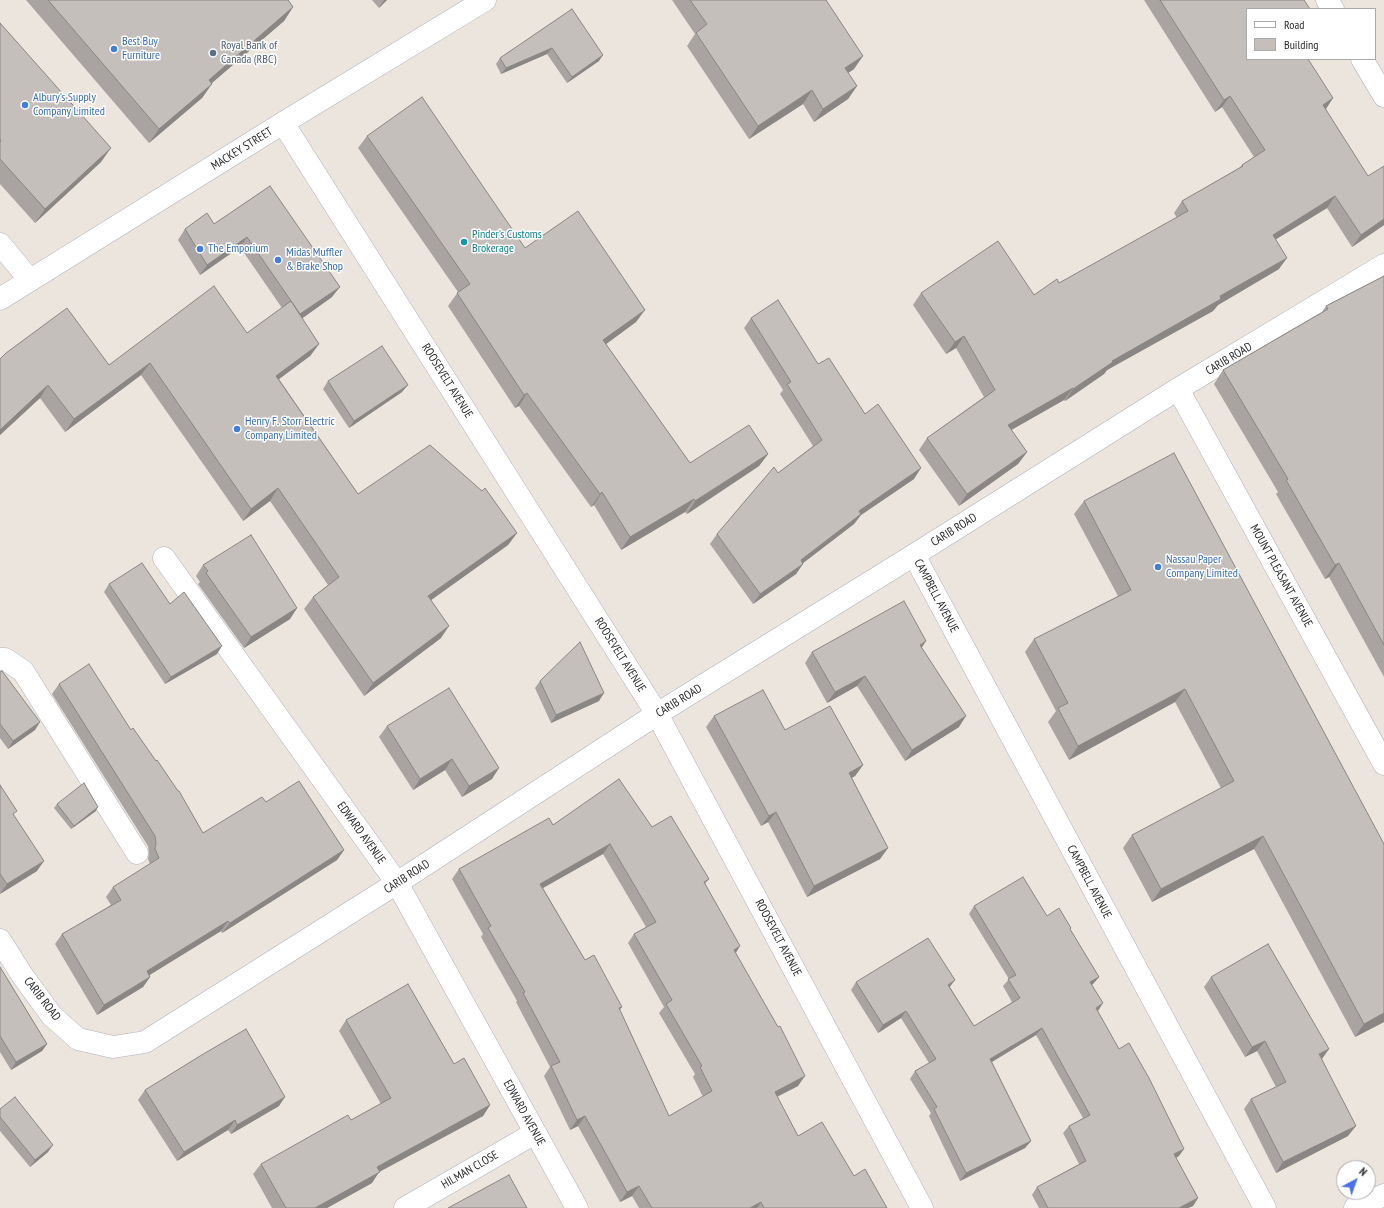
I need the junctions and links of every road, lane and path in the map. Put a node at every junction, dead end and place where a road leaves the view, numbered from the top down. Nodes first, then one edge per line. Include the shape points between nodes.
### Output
1 (485, 0) edge
2 (1363, 60) edge
3 (1384, 96) edge
4 (283, 123) junction
5 (0, 244) edge
6 (1384, 266) edge
7 (30, 280) junction
8 (0, 299) edge
9 (1178, 389) junction
10 (914, 555) junction
11 (164, 558) dead end
12 (0, 659) edge
13 (657, 714) junction
14 (1384, 764) edge
15 (137, 853) dead end
16 (397, 883) junction
17 (0, 940) edge
18 (535, 1133) junction
19 (1384, 1195) edge
20 (405, 1208) edge
21 (577, 1208) edge
22 (922, 1208) edge
23 (1265, 1208) edge
24 (1355, 1208) edge

1 - 4 street, MACKEY STREET
2 - 3 street
4 - 7 street, MACKEY STREET
4 - 13 street, ROOSEVELT AVENUE
5 - 7 street
6 - 9 street, CARIB ROAD
7 - 8 street, MACKEY STREET
9 - 10 street, CARIB ROAD
9 - 14 street, MOUNT PLEASANT AVENUE
10 - 13 street, CARIB ROAD
10 - 23 street, CAMPBELL AVENUE
11 - 16 street, EDWARD AVENUE
12 - 15 street via 5,659 23,671
13 - 16 street, CARIB ROAD
13 - 22 street, ROOSEVELT AVENUE
16 - 17 street, CARIB ROAD via 145,1042 113,1047 78,1039 52,1016
16 - 18 street, EDWARD AVENUE
18 - 20 street, HILMAN CLOSE
18 - 21 street, EDWARD AVENUE
19 - 24 street

